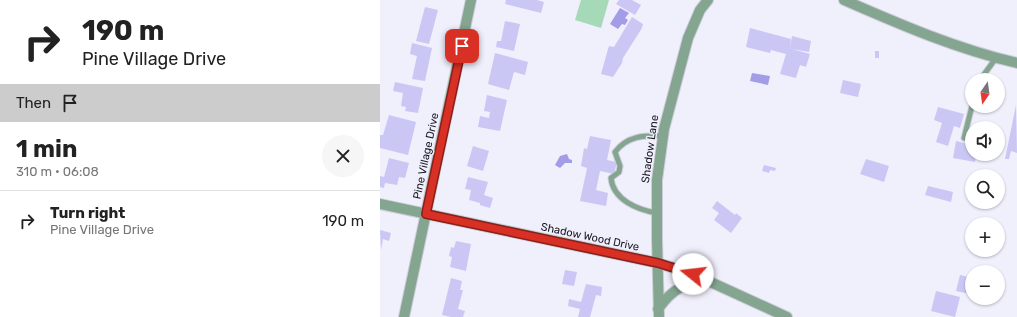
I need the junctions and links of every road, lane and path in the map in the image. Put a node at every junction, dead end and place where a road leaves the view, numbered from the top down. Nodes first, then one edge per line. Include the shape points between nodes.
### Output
1 (471, 0) edge
2 (708, 0) edge
3 (844, 0) edge
4 (996, 58) junction
5 (1017, 63) edge
6 (985, 73) edge
7 (970, 113) edge
8 (663, 136) junction
9 (964, 138) dead end
10 (380, 204) edge
11 (657, 213) junction
12 (426, 214) junction
13 (658, 263) junction
14 (710, 281) junction
15 (658, 313) edge
16 (404, 317) edge
17 (788, 317) edge

1 - 12 street, Pine Village Drive
2 - 8 street, Shadow Lane via 700,10 688,38 668,108
3 - 4 street via 925,34
4 - 5 street
4 - 6 lane
7 - 9 lane
8 - 11 street, Shadow Lane via 657,180
8 - 11 lane via 641,136 626,141 615,152 620,166 619,172 611,178 612,186 624,200 640,209
10 - 12 street, Shadow Wood Drive
11 - 13 street, Shadow Lane
12 - 13 street, Shadow Wood Drive
12 - 16 street, Pine Village Drive
13 - 14 street, Shadow Wood Drive
13 - 15 street, Shadow Lane
14 - 15 street, Shadow Lane via 676,290 667,296
14 - 17 street, Shadow Wood Drive

